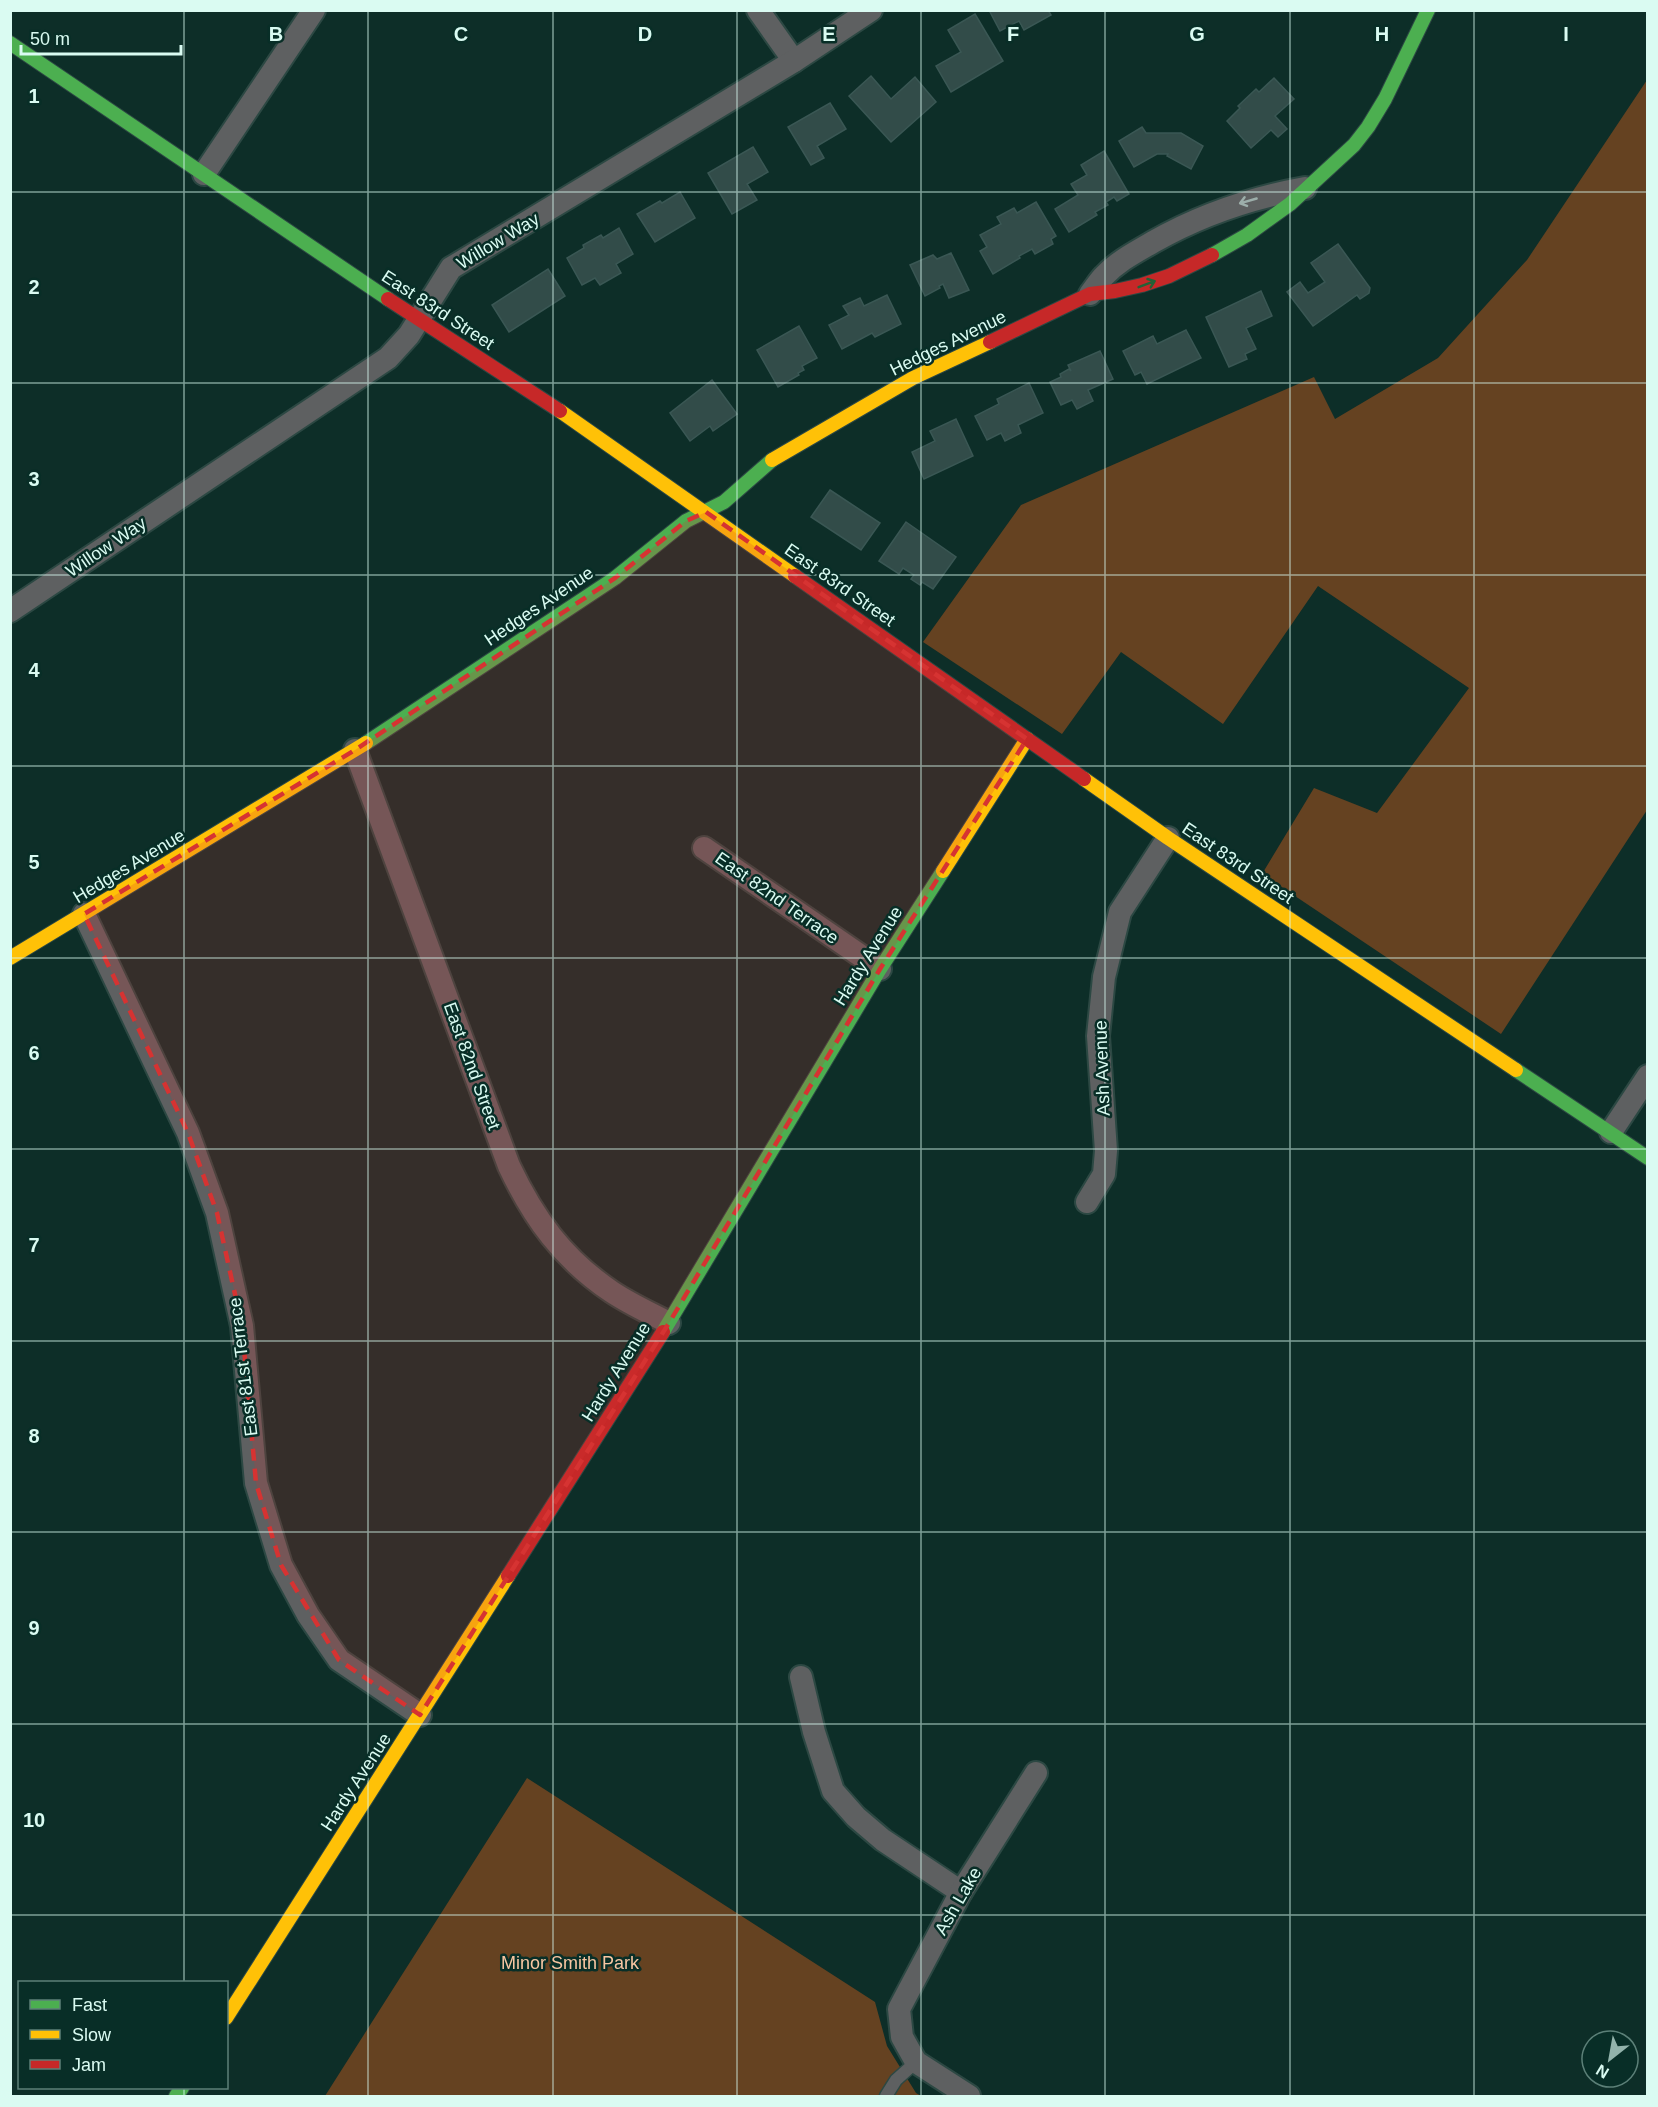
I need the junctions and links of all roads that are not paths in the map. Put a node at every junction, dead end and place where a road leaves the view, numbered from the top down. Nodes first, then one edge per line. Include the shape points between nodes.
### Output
1 (314, 10) edge
2 (758, 10) edge
3 (871, 10) edge
4 (1428, 10) edge
5 (10, 43) edge
6 (794, 61) junction
7 (204, 174) junction
8 (1305, 189) junction
9 (1090, 294) junction
10 (418, 319) junction
11 (706, 512) junction
12 (10, 611) edge
13 (1027, 739) junction
14 (355, 750) junction
15 (1168, 838) junction
16 (704, 848) dead end
17 (84, 914) junction
18 (10, 958) edge
19 (880, 969) junction
20 (1647, 1076) edge
21 (1611, 1132) junction
22 (1647, 1158) edge
23 (1087, 1202) dead end
24 (669, 1323) junction
25 (801, 1677) dead end
26 (420, 1715) junction
27 (1036, 1773) dead end
28 (961, 1892) junction
29 (228, 2015) edge
30 (916, 2062) junction
31 (886, 2097) edge
32 (969, 2097) edge

1 - 7 street
2 - 6 street
3 - 6 street, Willow Way
4 - 8 street via 1395,81 1367,128 1341,159
5 - 7 street, East 83rd Street
6 - 10 street, Willow Way via 451,268
7 - 10 street, East 83rd Street
9 -> 8 street via 1142,287 1192,265 1269,220
8 -> 9 street via 1275,193 1218,210 1167,234 1126,257
9 - 11 street, Hedges Avenue via 913,378 767,463 724,502
10 - 11 street, East 83rd Street
10 - 12 street, Willow Way via 388,358
11 - 13 street, East 83rd Street
11 - 14 street, Hedges Avenue via 686,521 615,578
13 - 15 street, East 83rd Street
13 - 19 street, Hardy Avenue
14 - 17 street, Hedges Avenue
14 - 24 street, East 82nd Street via 525,1199 551,1238 583,1270
15 - 21 street, East 83rd Street
15 - 23 street, Ash Avenue via 1120,912 1104,977 1098,1036 1106,1150 1104,1174
16 - 19 street, East 82nd Terrace
17 - 18 street, Hedges Avenue
17 - 26 street, East 81st Terrace via 188,1133 217,1213 242,1326 256,1483 281,1565 308,1615 339,1660
19 - 24 street, Hardy Avenue
20 - 21 street
21 - 22 street, East 83rd Street
24 - 26 street, Hardy Avenue
25 - 28 street via 816,1742 833,1791 883,1840
26 - 29 street, Hardy Avenue
27 - 28 street, Ash Lake
28 - 30 street, Ash Lake via 899,2009 902,2037
30 - 31 lane via 896,2080
30 - 32 street

